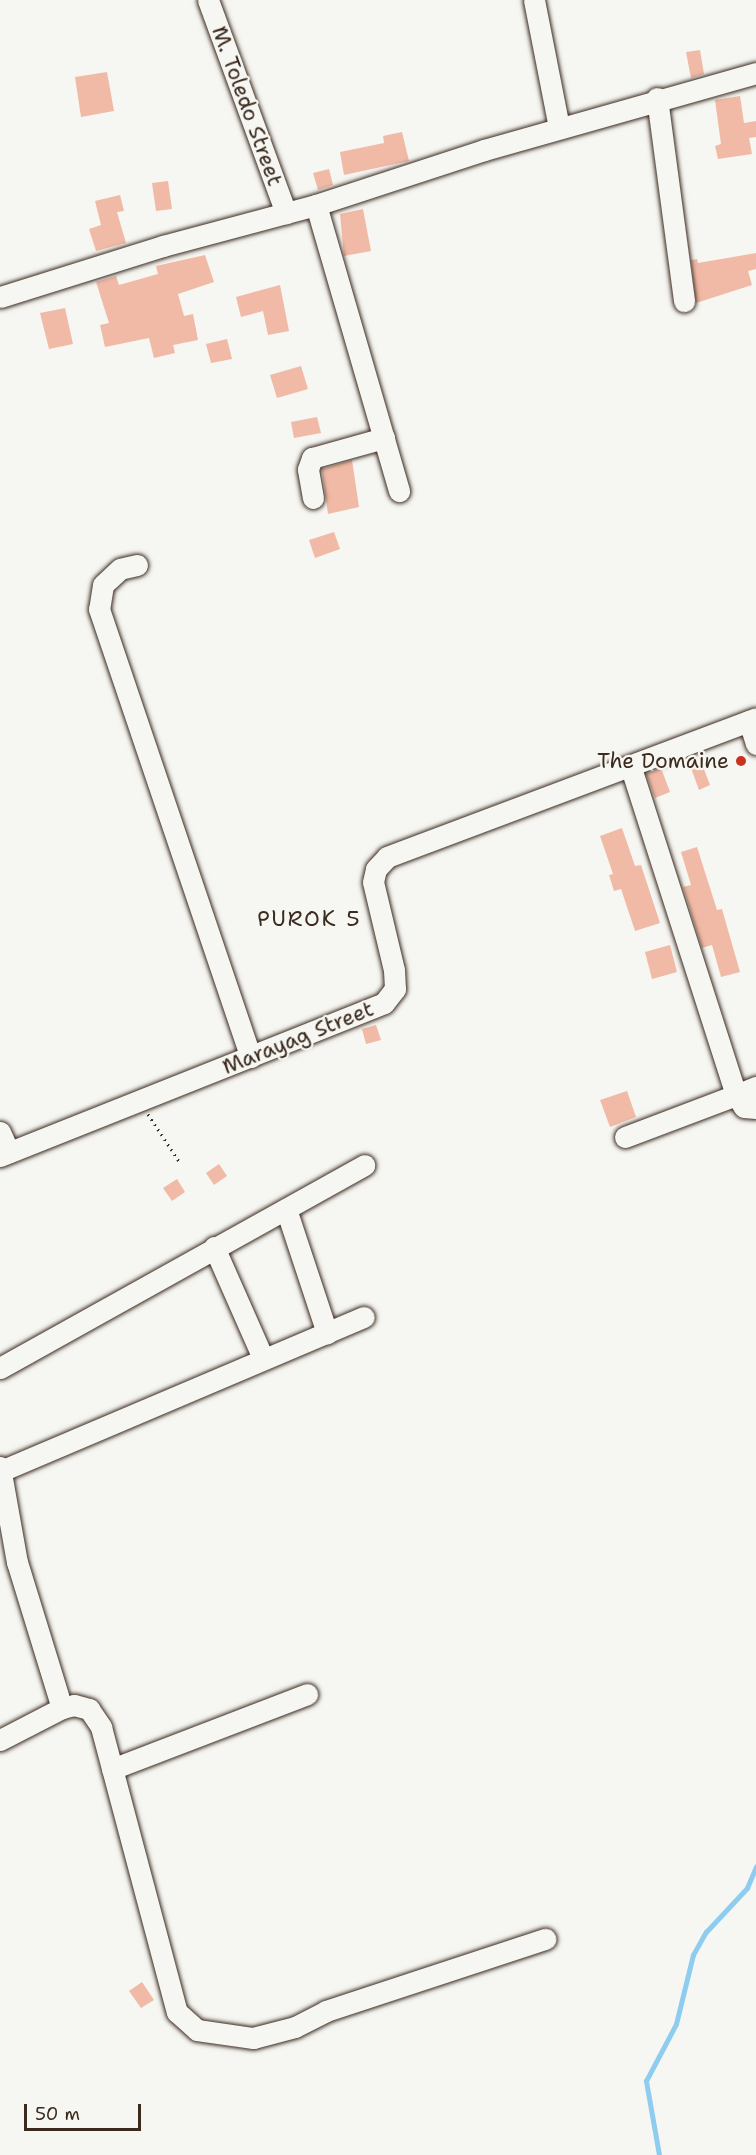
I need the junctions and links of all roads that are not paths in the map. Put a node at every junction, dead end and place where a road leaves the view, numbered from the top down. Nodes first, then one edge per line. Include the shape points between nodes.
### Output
1 (208, 0) edge
2 (534, 0) edge
3 (756, 73) edge
4 (657, 98) junction
5 (558, 128) junction
6 (316, 205) junction
7 (286, 213) junction
8 (0, 297) edge
9 (684, 301) dead end
10 (384, 438) junction
11 (399, 491) dead end
12 (314, 498) dead end
13 (137, 564) dead end
14 (753, 720) edge
15 (756, 744) edge
16 (631, 768) junction
17 (251, 1057) junction
18 (756, 1087) edge
19 (736, 1095) junction
20 (756, 1108) edge
21 (0, 1132) edge
22 (625, 1137) dead end
23 (5, 1154) edge
24 (364, 1166) dead end
25 (286, 1209) junction
26 (214, 1247) junction
27 (364, 1317) dead end
28 (327, 1334) junction
29 (263, 1358) junction
30 (0, 1368) edge
31 (1, 1469) edge
32 (307, 1694) dead end
33 (62, 1708) junction
34 (0, 1740) edge
35 (112, 1768) junction
36 (544, 1939) dead end

1 - 7 street, M. Toledo Street
2 - 5 street
3 - 4 street
4 - 5 street
4 - 9 street
5 - 6 street
6 - 7 street
6 - 10 street
7 - 8 street
10 - 11 street
10 - 12 street via 312,458 308,469
13 - 17 street via 120,569 103,585 99,609
14 - 15 street
14 - 16 street, Marayag Street
16 - 17 street, Marayag Street via 387,857 376,869 373,882 395,989 384,1003 367,1012
16 - 19 street
17 - 23 street, Marayag Street
18 - 19 street
19 - 20 street via 744,1107
19 - 22 street
21 - 23 street
24 - 25 street
25 - 26 street
25 - 28 street
26 - 29 street
26 - 30 street
27 - 28 street
28 - 29 street
29 - 31 street
31 - 33 street via 17,1562
32 - 35 street
33 - 34 street
33 - 35 street via 74,1705 89,1710 101,1727
35 - 36 street via 177,2012 197,2030 253,2038 295,2027 326,2011

